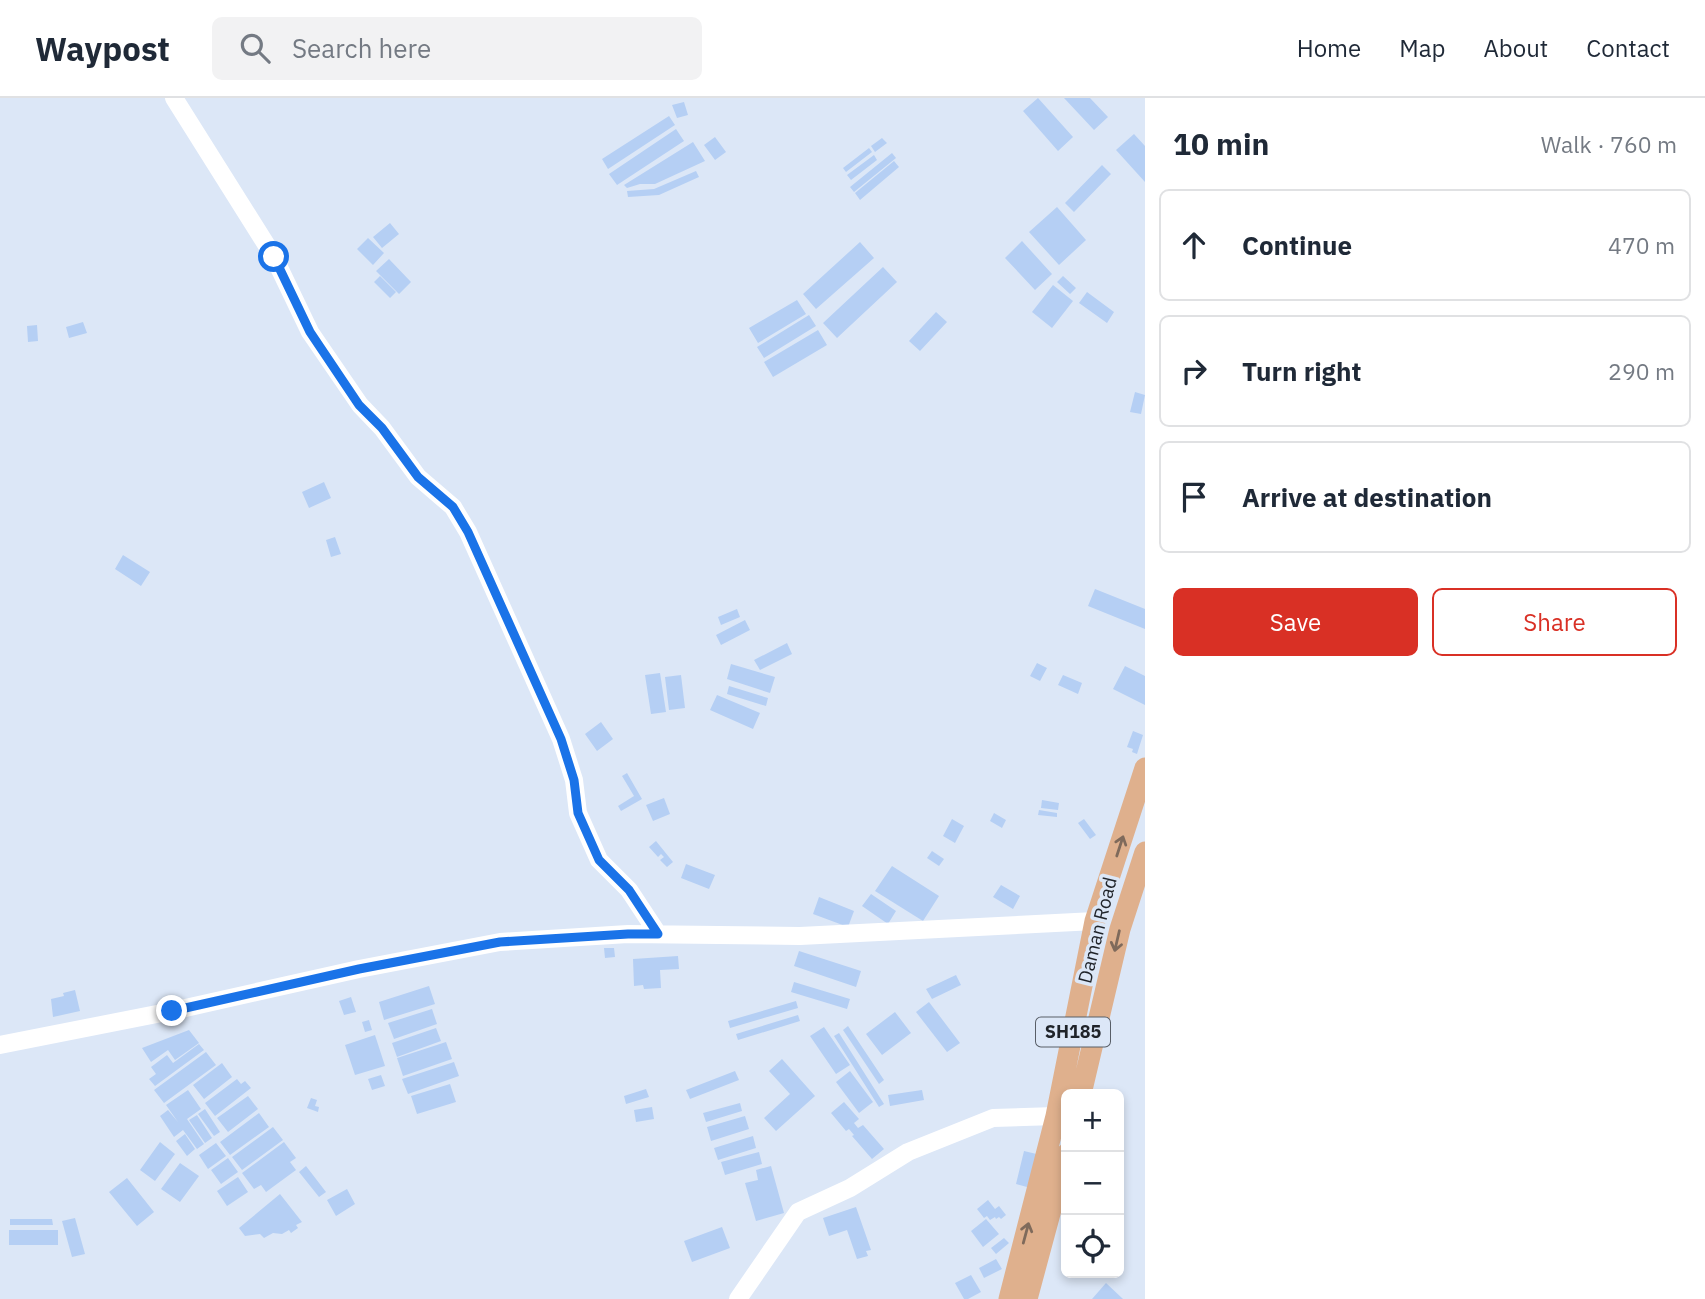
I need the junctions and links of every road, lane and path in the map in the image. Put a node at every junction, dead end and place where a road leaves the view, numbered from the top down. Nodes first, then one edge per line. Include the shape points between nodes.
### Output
1 (174, 98) edge
2 (1145, 768) edge
3 (1145, 852) edge
4 (1095, 921) junction
5 (658, 934) junction
6 (0, 1045) edge
7 (1082, 1089) edge
8 (1056, 1116) junction
9 (1061, 1173) edge
10 (738, 1299) edge
11 (1009, 1299) edge
12 (1027, 1299) edge

1 - 5 street via 274,257 310,332 359,405 418,477 453,507 468,532 561,739 578,813 599,860 629,890
4 -> 2 main road, Daman Road / SH185
3 -> 7 main road via 1120,929
4 - 5 street via 800,936
4 - 8 main road, Daman Road / SH185
5 - 6 street via 500,942
8 - 10 street via 993,1118 908,1152 850,1188 798,1212
11 -> 8 main road, Daman Road / SH185
9 - 12 main road

